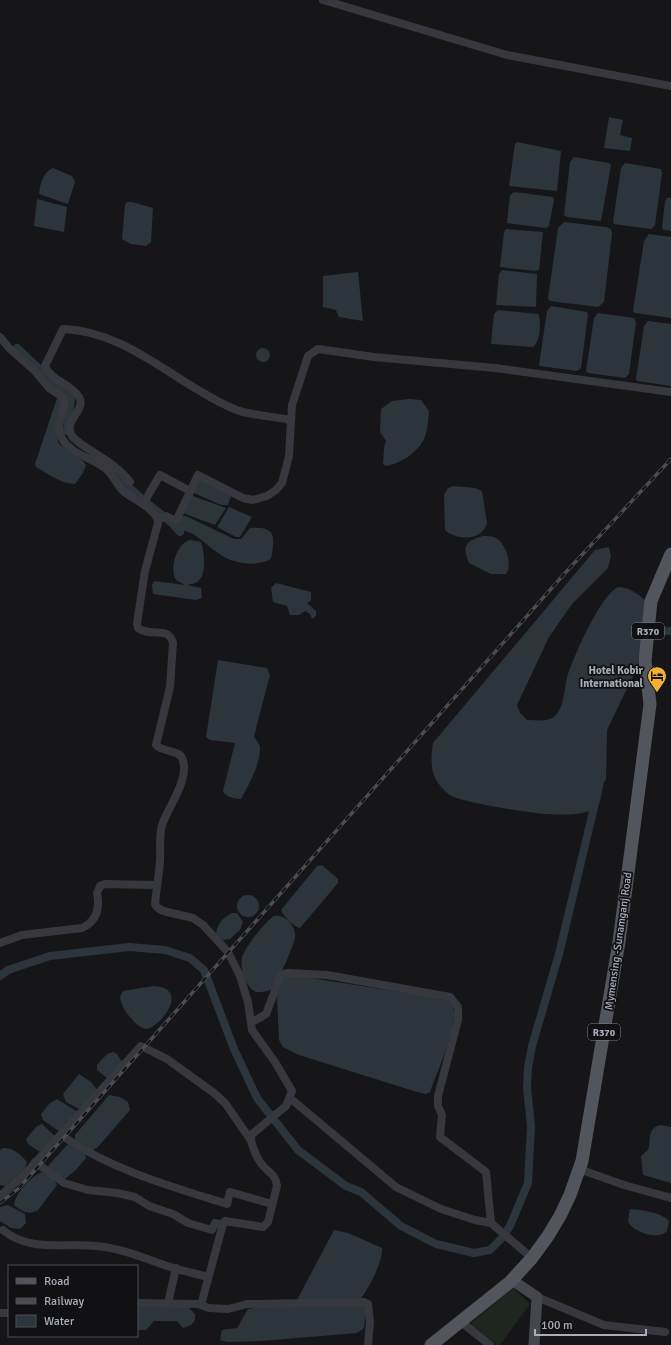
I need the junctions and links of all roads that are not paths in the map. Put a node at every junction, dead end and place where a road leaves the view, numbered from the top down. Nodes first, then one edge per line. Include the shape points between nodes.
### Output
1 (323, 0) edge
2 (671, 86) edge
3 (0, 337) edge
4 (671, 392) edge
5 (291, 420) junction
6 (130, 482) dead end
7 (190, 491) junction
8 (143, 504) junction
9 (158, 520) junction
10 (671, 554) edge
11 (156, 885) junction
12 (0, 943) edge
13 (251, 1023) junction
14 (288, 1102) junction
15 (251, 1137) junction
16 (67, 1139) dead end
17 (35, 1162) junction
18 (579, 1169) junction
19 (0, 1196) edge
20 (671, 1198) edge
21 (272, 1204) junction
22 (491, 1223) junction
23 (223, 1224) junction
24 (3, 1230) dead end
25 (532, 1258) junction
26 (176, 1268) junction
27 (208, 1277) junction
28 (512, 1280) junction
29 (537, 1297) junction
30 (138, 1303) edge
31 (168, 1303) junction
32 (201, 1306) junction
33 (461, 1322) junction
34 (665, 1332) dead end
35 (368, 1345) edge
36 (431, 1345) edge
37 (490, 1345) edge
38 (534, 1345) edge

1 - 2 street via 507,54
3 - 8 street via 49,388 64,398 59,427 60,435 67,445 106,469 123,491
4 - 5 street via 495,368 318,349 308,356 292,405
5 - 6 street via 235,409 132,350 97,335 63,329 45,366 49,374 68,386 81,401 71,421 72,436 111,464
5 - 7 street via 286,471 282,483 272,494 253,500 243,498 198,475
7 - 8 street via 160,475
7 - 9 street via 177,519 166,516
8 - 9 street
9 - 11 street via 145,571 137,623 142,631 171,636 173,643 170,687 156,745 182,757 184,766 176,798 160,833
10 - 18 main road, Mymensing -Sunamganj Road / R370 via 651,601 646,661 650,704 620,934
11 - 12 street via 105,884 100,886 97,893 97,908 91,924 82,928 22,935
11 - 13 street via 155,904 158,908 193,918 228,952 240,976
13 - 14 street via 252,1030 292,1091
13 - 22 street via 266,1014 284,973 332,976 450,997 458,1007 458,1020 438,1096 442,1115 440,1137 486,1172
14 - 15 street
14 - 22 street via 396,1187 441,1209
15 - 17 street via 214,1093 167,1059 141,1046
15 - 21 street via 251,1144 264,1167 276,1180
16 - 21 street via 91,1155 137,1174 227,1204 230,1192
17 - 19 street
17 - 23 street via 52,1176 75,1187 135,1197 188,1223 212,1230 215,1223
18 - 20 street
18 - 25 main road, Mymensing -Sunamganj Road / R370 via 560,1216
21 - 23 street via 268,1222 263,1227 228,1221
22 - 25 street
23 - 27 street
24 - 26 street via 12,1237 26,1242 115,1248
25 - 28 main road, Mymensing -Sunamganj Road / R370
26 - 27 street
26 - 31 street
27 - 32 street
28 - 29 street
28 - 33 main road, Mymensing -Sunamganj Road / R370
29 - 34 street via 604,1325
29 - 38 street
30 - 31 street
31 - 32 street
32 - 35 street via 228,1309 247,1304 364,1302 368,1304
33 - 36 main road, Mymensing -Sunamganj Road / R370
33 - 37 street

